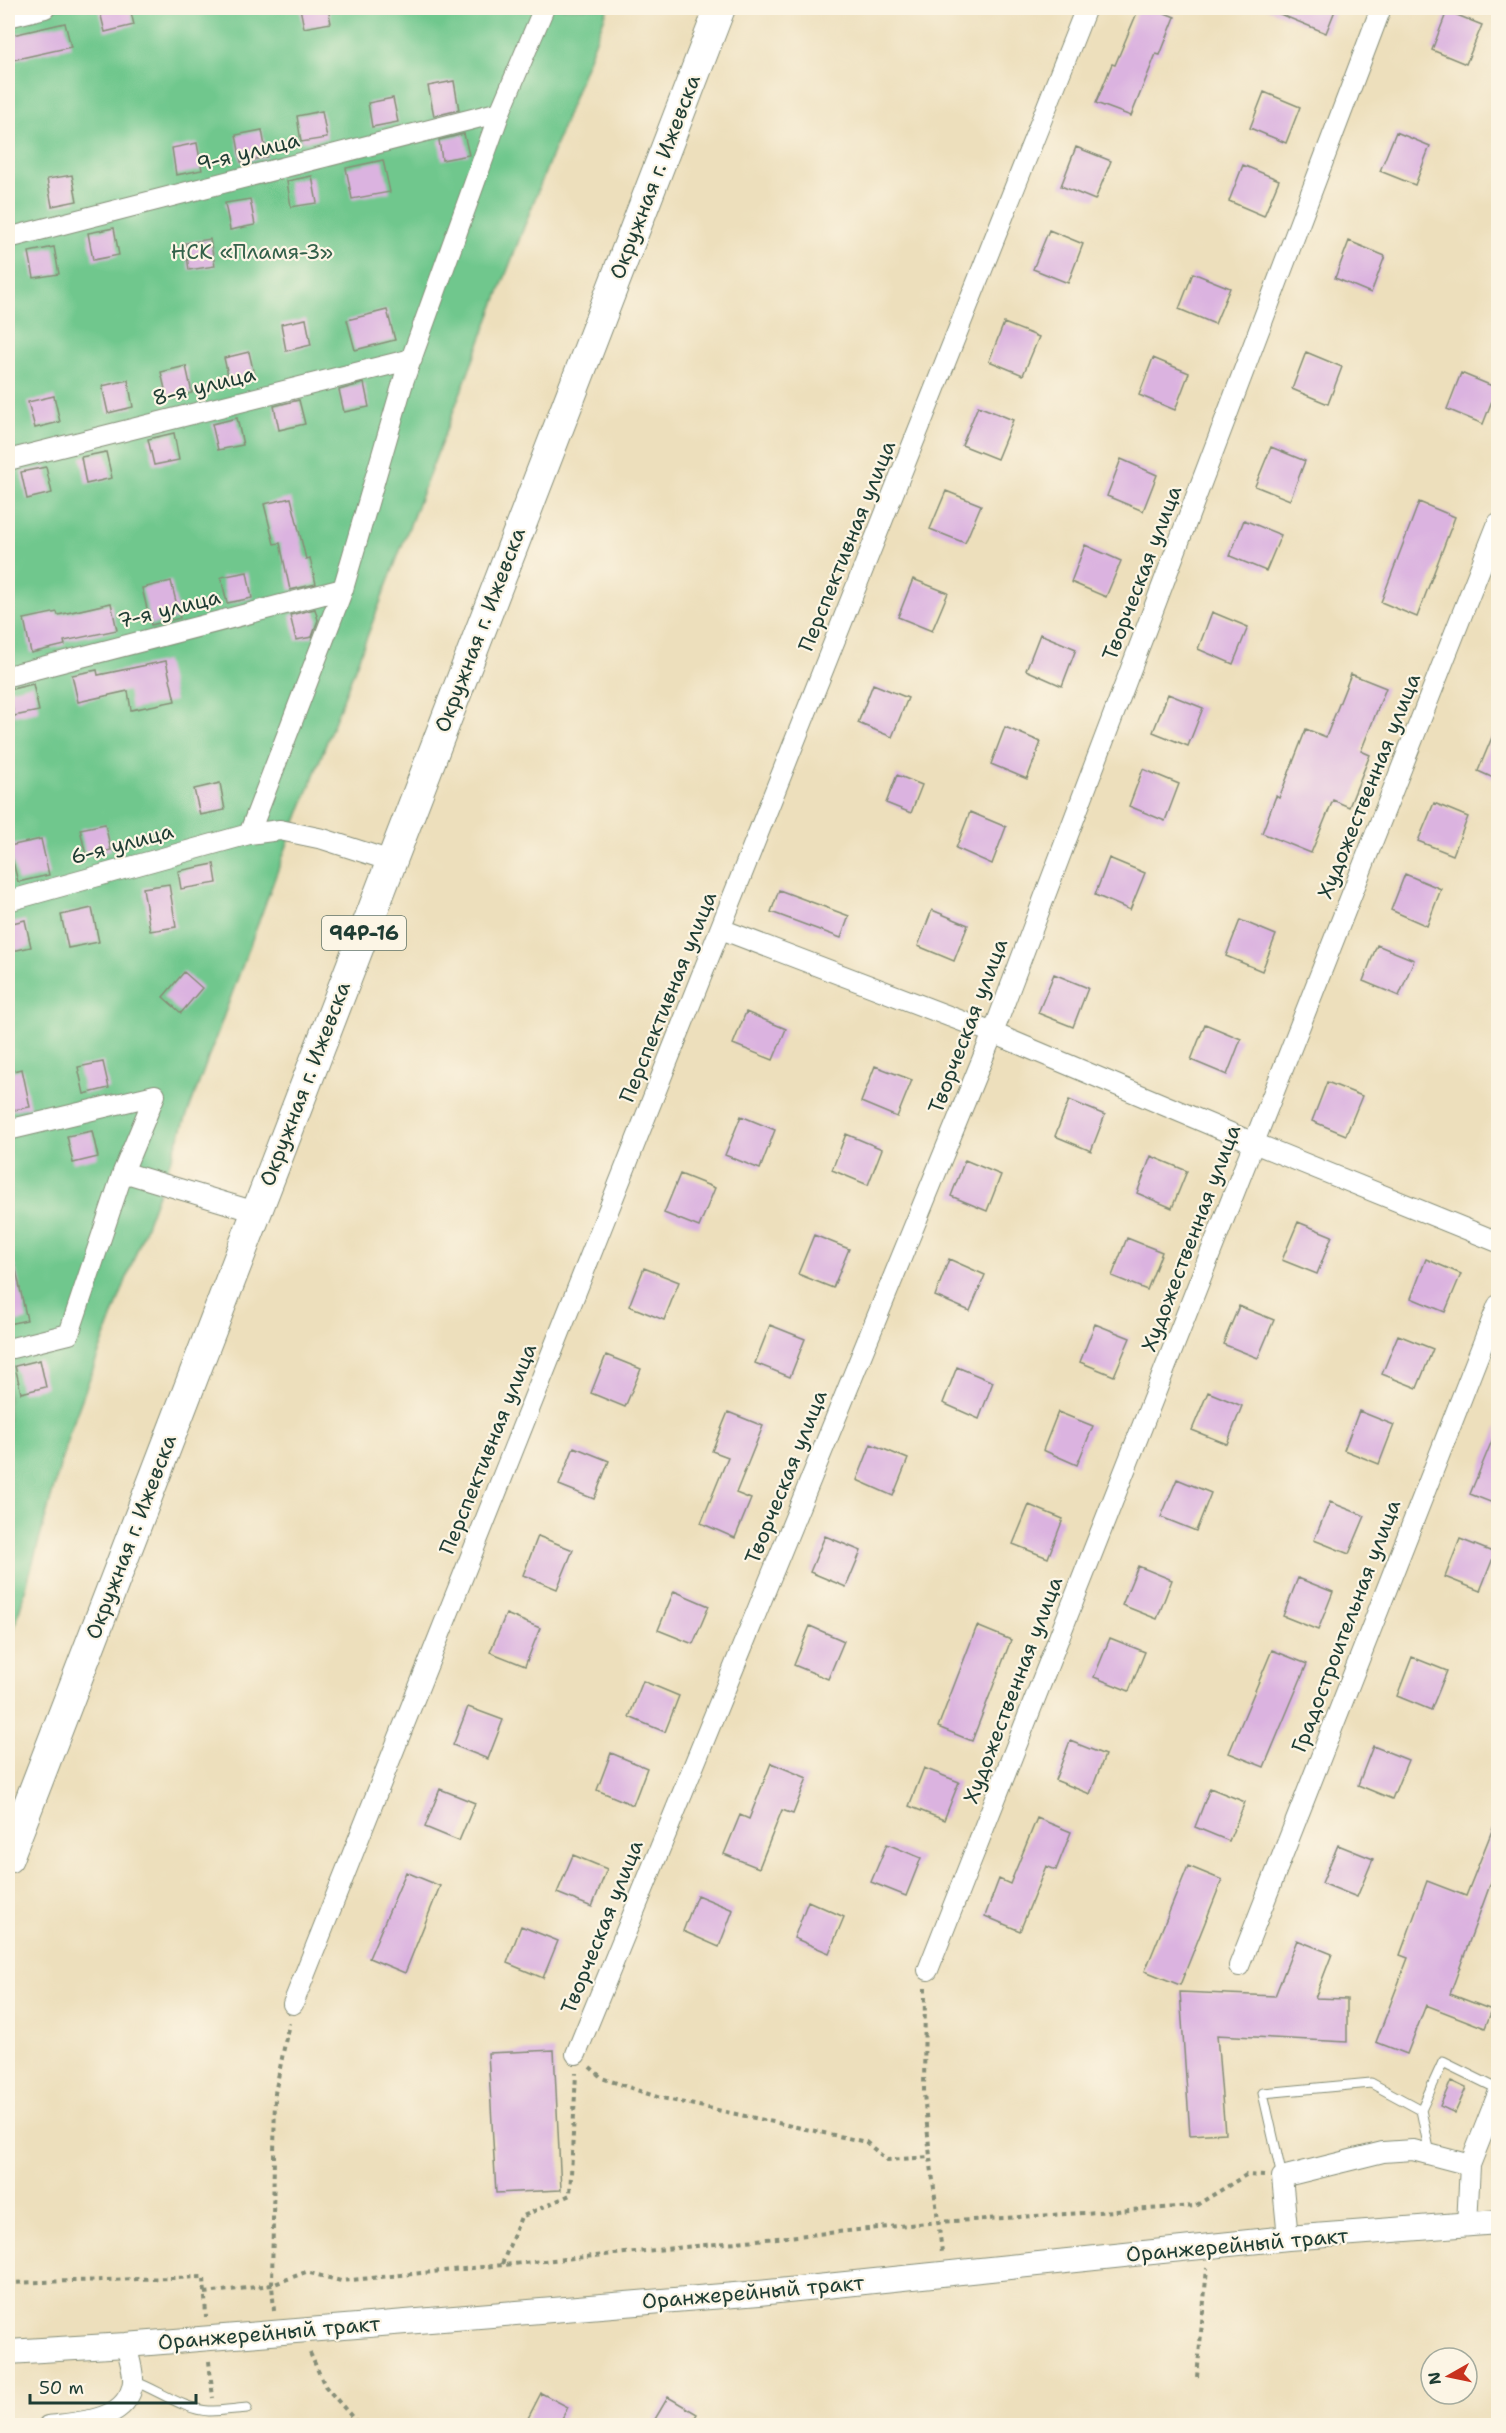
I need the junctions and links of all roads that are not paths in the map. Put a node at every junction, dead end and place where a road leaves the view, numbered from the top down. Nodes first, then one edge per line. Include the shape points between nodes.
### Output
1 (45, 8) edge
2 (544, 8) edge
3 (720, 8) edge
4 (1086, 8) edge
5 (1381, 8) edge
6 (8, 17) edge
7 (500, 112) junction
8 (8, 238) edge
9 (412, 359) junction
10 (8, 460) edge
11 (1498, 524) edge
12 (343, 589) junction
13 (8, 676) edge
14 (249, 834) junction
15 (391, 861) junction
16 (8, 901) edge
17 (721, 929) junction
18 (993, 1033) junction
19 (8, 1130) edge
20 (1254, 1143) junction
21 (123, 1172) junction
22 (256, 1212) junction
23 (1498, 1242) edge
24 (1498, 1305) edge
25 (8, 1348) edge
26 (8, 1858) edge
27 (1239, 1966) dead end
28 (928, 1970) road end
29 (293, 2004) road end
30 (576, 2054) road end
31 (1498, 2089) edge
32 (1498, 2094) edge
33 (1421, 2110) junction
34 (1430, 2154) junction
35 (1470, 2165) junction
36 (1282, 2177) junction
37 (1498, 2222) edge
38 (1467, 2225) junction
39 (1288, 2238) junction
40 (126, 2344) junction
41 (8, 2352) edge
42 (133, 2381) junction
43 (247, 2408) dead end
44 (48, 2426) edge

1 - 6 street
2 - 7 street
3 - 15 main road, Окружная г. Ижевска / 94Р-16
4 - 17 street, Перспективная улица
5 - 18 street, Творческая улица
7 - 8 street, 9-я улица
7 - 9 street
9 - 10 street, 8-я улица
9 - 12 street
11 - 20 street, Художественная улица
12 - 13 street, 7-я улица
12 - 14 street
14 - 15 street, 6-я улица via 279,830 323,839
14 - 16 street, 6-я улица
15 - 22 main road, Окружная г. Ижевска / 94Р-16
17 - 18 street
17 - 29 street, Перспективная улица
18 - 20 street
18 - 30 street, Творческая улица
19 - 21 street via 155,1095
20 - 23 street
20 - 28 street, Художественная улица
21 - 22 street
21 - 25 street via 69,1334
22 - 26 main road, Окружная г. Ижевска / 94Р-16
24 - 27 street, Градостроительная улица
31 - 33 lane via 1443,2062
32 - 35 street
33 - 34 lane
33 - 36 lane via 1371,2083 1263,2093
34 - 35 street
34 - 36 street via 1413,2150 1383,2152
35 - 38 street
36 - 39 street
37 - 38 street, Оранжерейный тракт
38 - 39 street, Оранжерейный тракт
39 - 40 street, Оранжерейный тракт via 759,2293
40 - 41 street, Оранжерейный тракт
40 - 42 street
42 - 43 lane via 207,2411
42 - 44 street via 128,2398 113,2413

